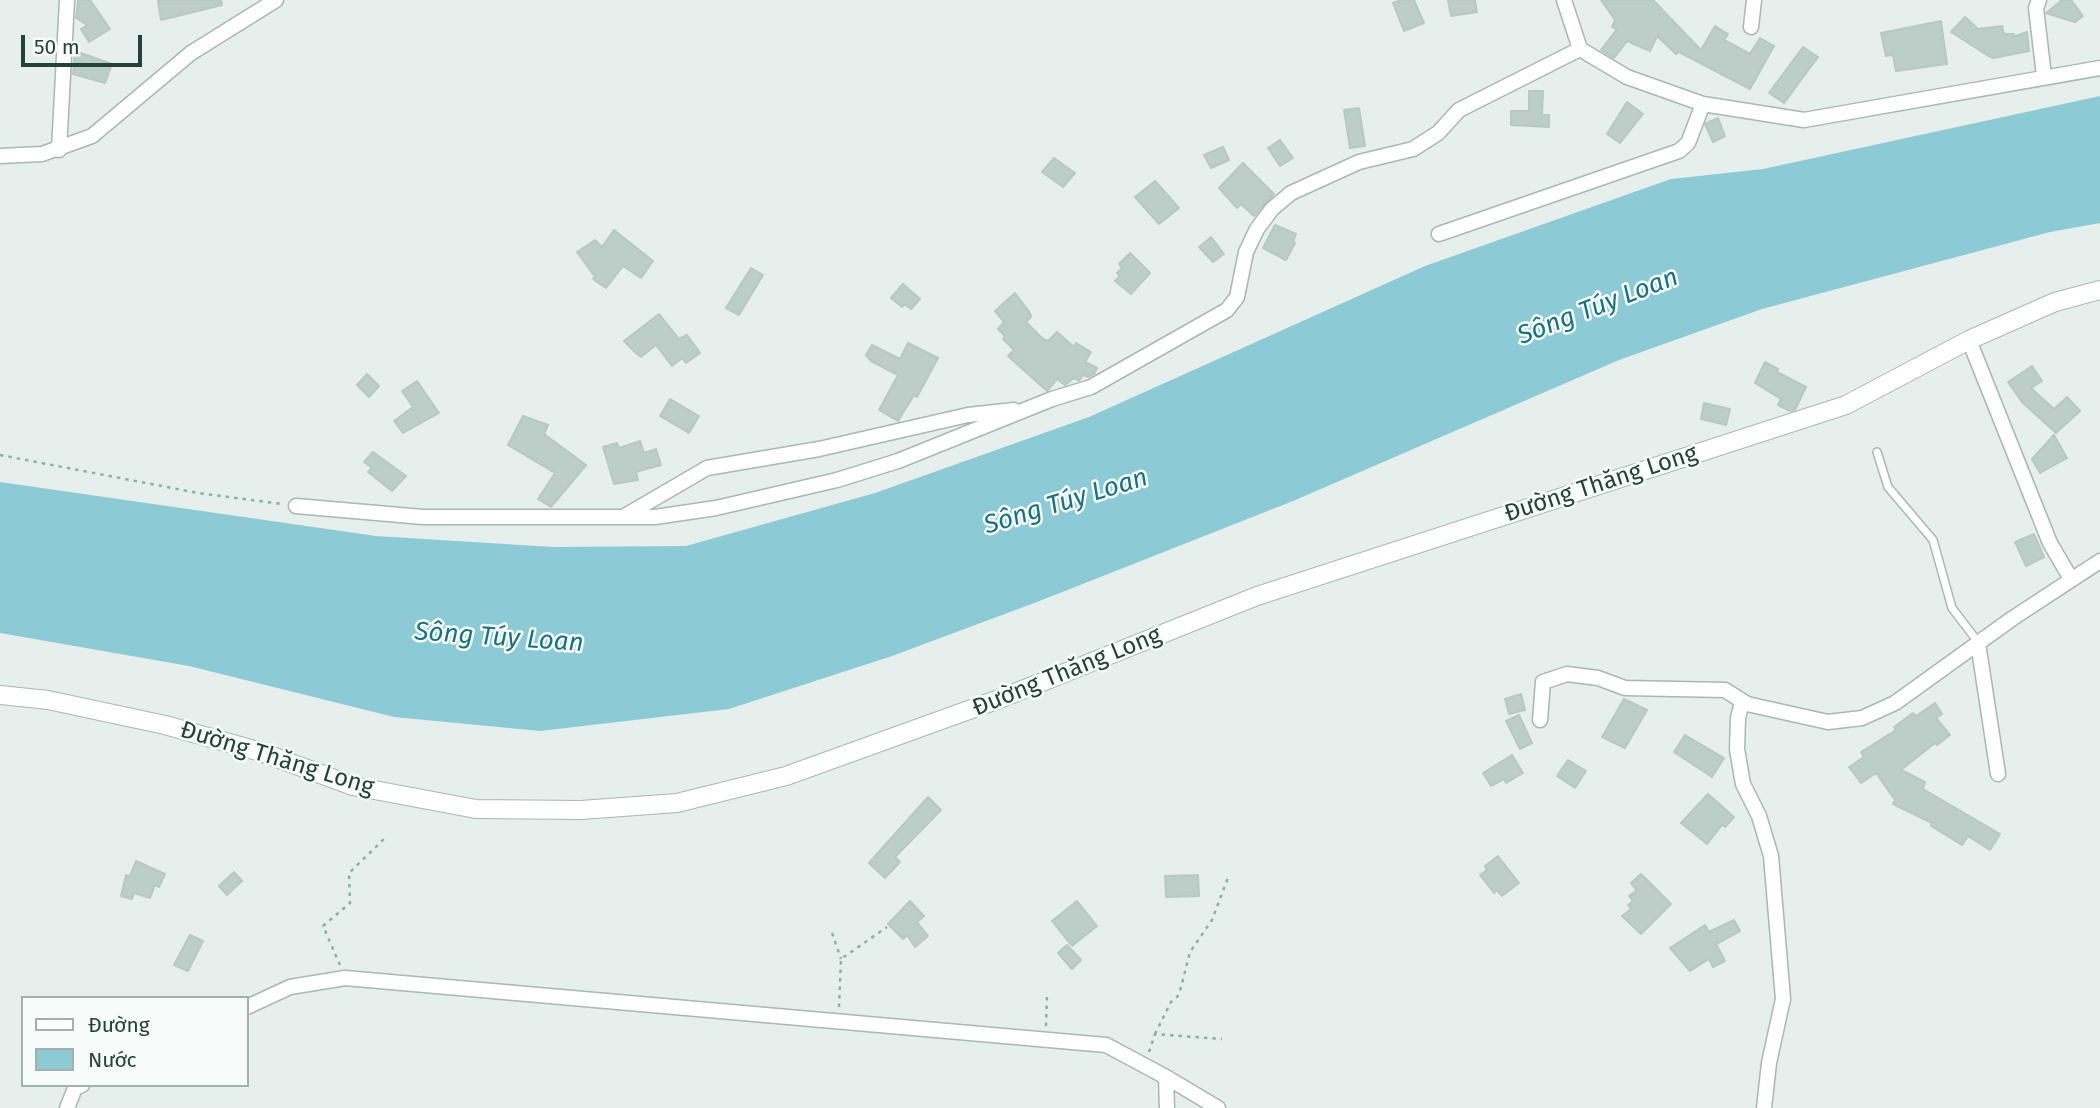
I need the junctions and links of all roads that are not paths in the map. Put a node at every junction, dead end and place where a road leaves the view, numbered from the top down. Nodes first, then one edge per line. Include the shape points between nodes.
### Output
1 (67, 0) edge
2 (276, 0) edge
3 (1564, 0) edge
4 (1754, 0) edge
5 (2039, 0) edge
6 (1751, 27) dead end
7 (1580, 49) junction
8 (2100, 68) edge
9 (2044, 76) junction
10 (1703, 104) junction
11 (59, 150) junction
12 (0, 156) edge
13 (1439, 234) dead end
14 (2100, 290) edge
15 (1969, 340) junction
16 (1026, 410) junction
17 (1877, 452) dead end
18 (296, 506) road end
19 (621, 518) junction
20 (2100, 561) edge
21 (2070, 579) junction
22 (1979, 643) junction
23 (0, 695) edge
24 (1742, 702) junction
25 (1541, 720) dead end
26 (1998, 774) dead end
27 (248, 1007) edge
28 (1166, 1077) junction
29 (77, 1087) edge
30 (67, 1108) edge
31 (1167, 1108) edge
32 (1218, 1108) edge
33 (1764, 1108) edge

1 - 11 street
2 - 11 street via 191,53 92,136
3 - 7 street
4 - 6 street
5 - 9 street via 2036,8
7 - 10 street via 1627,77
7 - 16 street via 1459,110 1438,133 1413,149 1359,162 1291,193 1264,218 1251,241 1232,306 1101,382
8 - 9 street
9 - 10 street via 1804,120
10 - 13 street via 1688,144 1679,151
11 - 12 street
14 - 15 street, Đường Thăng Long via 2055,302
15 - 21 street via 2050,542
15 - 23 street, Đường Thăng Long via 1846,405 1257,596 1002,698 786,776 677,803 580,810 476,809 353,786 261,752 164,725 48,700
16 - 19 street via 837,480 693,512
16 - 19 street via 968,415 819,449 707,468
17 - 22 lane via 1888,488 1933,540 1952,608
18 - 19 street via 424,517
20 - 21 street
21 - 22 street
22 - 24 street via 1895,703 1862,718 1828,722
22 - 26 street
24 - 25 street via 1725,690 1625,688 1567,674 1543,682
24 - 33 street via 1737,749 1743,784 1771,856 1783,999
27 - 28 street via 290,987 345,978 1106,1045
28 - 31 street
28 - 32 street
29 - 30 street

